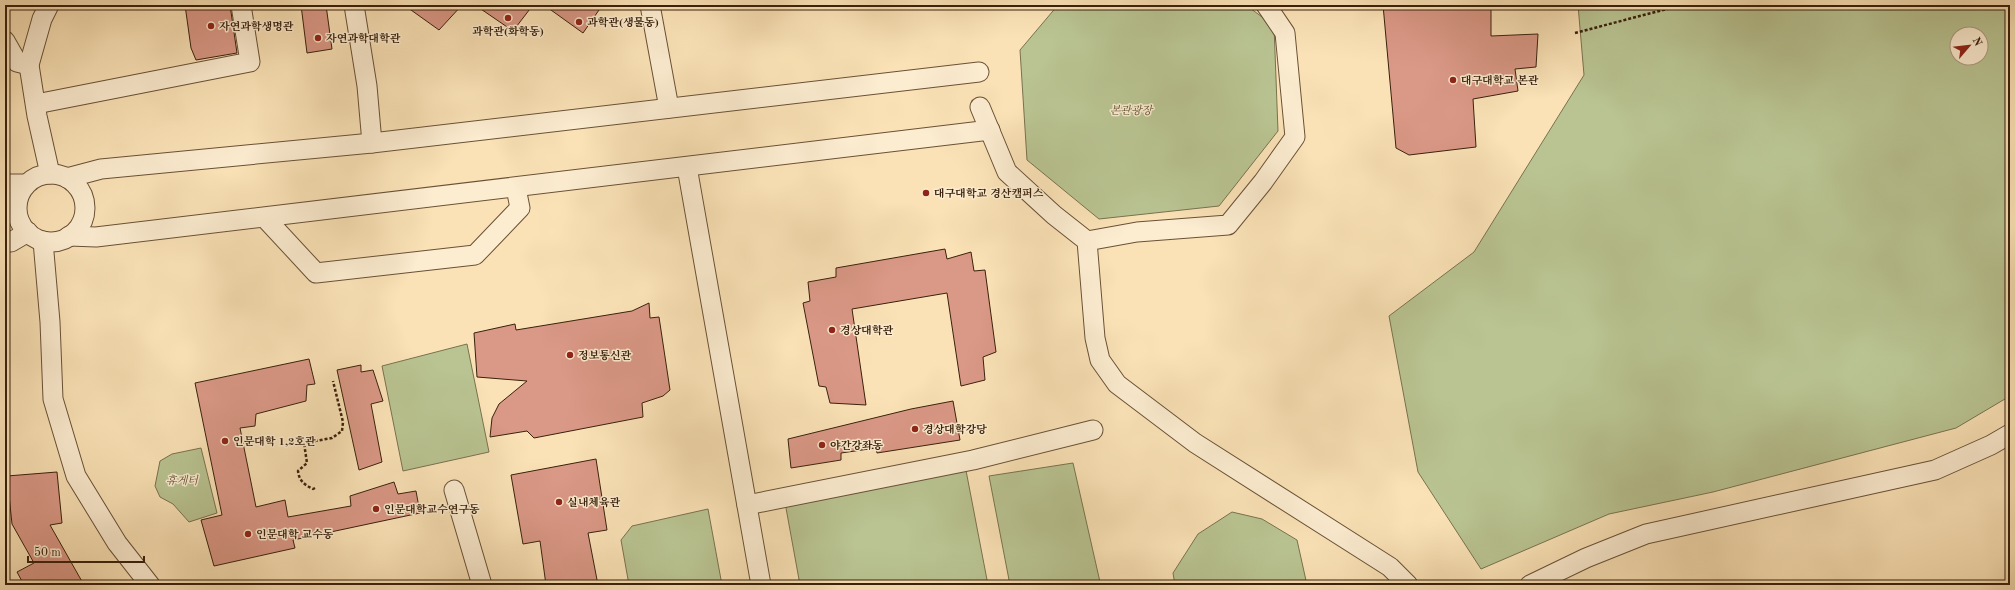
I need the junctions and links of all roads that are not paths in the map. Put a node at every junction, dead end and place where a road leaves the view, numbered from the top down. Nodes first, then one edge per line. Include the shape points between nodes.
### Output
1 (49, 5) edge
2 (241, 5) edge
3 (354, 5) edge
4 (650, 5) edge
5 (1266, 5) edge
6 (5, 41) edge
7 (29, 65) junction
8 (979, 72) dead end
9 (36, 104) junction
10 (980, 107) dead end
11 (669, 108) junction
12 (990, 130) junction
13 (372, 143) junction
14 (687, 167) junction
15 (58, 176) junction
16 (5, 184) edge
17 (26, 184) junction
18 (516, 188) junction
19 (265, 218) junction
20 (35, 236) junction
21 (69, 236) junction
22 (1087, 241) junction
23 (5, 242) edge
24 (1093, 430) dead end
25 (2010, 434) edge
26 (454, 490) dead end
27 (747, 506) junction
28 (150, 585) edge
29 (482, 585) edge
30 (761, 585) edge
31 (1408, 585) edge
32 (1530, 585) edge

1 - 7 street via 42,19
2 - 9 street via 250,62
3 - 13 street via 366,79
4 - 11 street
5 - 22 street via 1285,33 1295,137 1263,182 1228,225 1137,232
6 - 7 street via 17,62
7 - 9 street
8 - 11 street
9 - 15 street
10 - 12 street
11 - 13 street
12 - 14 street
12 - 22 street via 1007,172
13 - 15 street via 101,169
14 - 18 street
14 - 27 street
15 - 17 street via 33,179
15 - 21 street via 80,190 84,207 81,224
16 - 17 street
17 - 20 street via 17,208 19,217
18 - 19 street
18 - 19 street via 520,208 475,255 316,273
19 - 21 street via 96,237
20 - 21 street via 56,241
20 - 23 street
20 - 28 street via 50,322 53,399 76,476 117,542
22 - 31 street via 1095,338 1100,360 1117,384 1195,443 1384,563
24 - 27 street via 973,460
25 - 32 street via 1935,470 1646,534 1586,558
26 - 29 street
27 - 30 street

